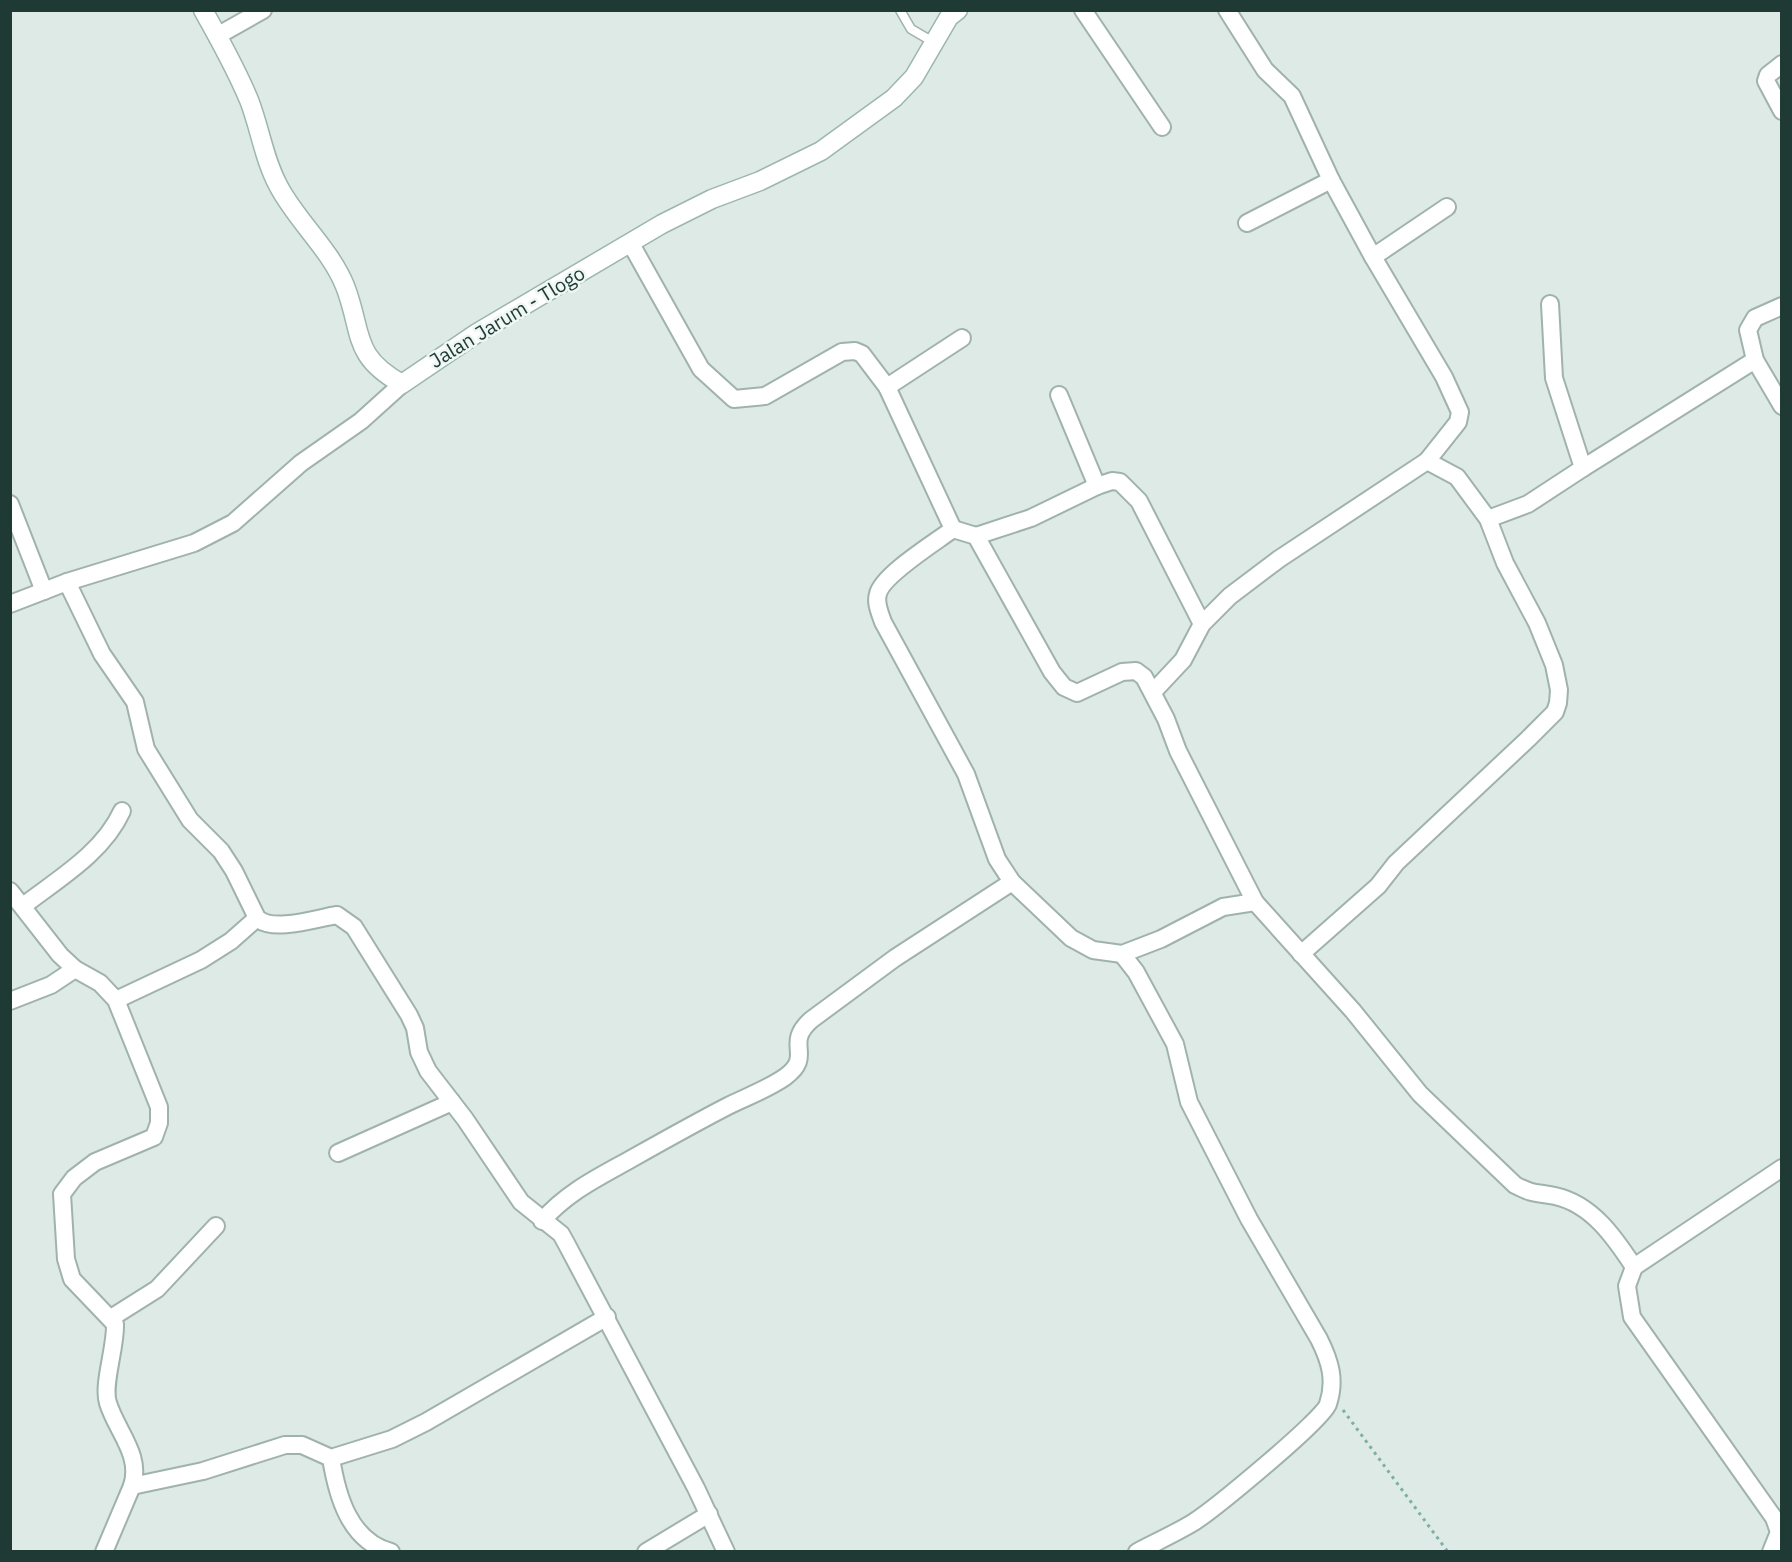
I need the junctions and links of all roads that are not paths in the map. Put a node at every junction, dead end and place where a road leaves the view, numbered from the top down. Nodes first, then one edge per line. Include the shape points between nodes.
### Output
1 (203, 10) edge
2 (263, 10) edge
3 (900, 10) edge
4 (958, 10) edge
5 (1083, 10) edge
6 (1227, 10) edge
7 (217, 36) junction
8 (935, 44) junction
9 (1782, 64) edge
10 (1782, 111) edge
11 (1162, 127) dead end
12 (1331, 180) junction
13 (1447, 207) dead end
14 (1247, 223) dead end
15 (631, 244) junction
16 (1373, 257) junction
17 (1551, 304) dead end
18 (1782, 306) edge
19 (962, 338) dead end
20 (1755, 360) junction
21 (402, 384) junction
22 (887, 387) junction
23 (1059, 395) dead end
24 (1782, 406) edge
25 (1426, 461) junction
26 (1583, 468) junction
27 (1097, 486) junction
28 (10, 504) edge
29 (1488, 519) junction
30 (953, 530) junction
31 (976, 536) junction
32 (67, 582) junction
33 (44, 591) junction
34 (10, 604) edge
35 (1202, 624) junction
36 (1153, 692) junction
37 (122, 811) dead end
38 (1012, 882) junction
39 (10, 891) edge
40 (1255, 902) junction
41 (23, 906) junction
42 (257, 918) junction
43 (1122, 954) junction
44 (1301, 954) junction
45 (75, 969) junction
46 (116, 1000) junction
47 (10, 1001) edge
48 (452, 1102) junction
49 (338, 1152) dead end
50 (1782, 1168) edge
51 (542, 1221) junction
52 (216, 1226) dead end
53 (1634, 1267) junction
54 (607, 1317) junction
55 (111, 1318) junction
56 (331, 1458) junction
57 (132, 1486) junction
58 (709, 1514) junction
59 (104, 1551) edge
60 (391, 1551) edge
61 (646, 1551) edge
62 (726, 1551) edge
63 (1137, 1551) edge
64 (1771, 1551) edge

1 - 7 street
2 - 7 street
3 - 8 lane via 911,29
4 - 8 street, Jalan Jarum - Tlogo via 949,17
5 - 11 street
6 - 12 street via 1265,70 1292,96
7 - 21 street via 249,101 279,188 345,286 358,337 368,357 383,373
8 - 15 street, Jalan Jarum - Tlogo via 914,77 894,98 821,151 712,199
9 - 10 street via 1766,81
12 - 14 street
12 - 16 street
13 - 16 street
15 - 21 street, Jalan Jarum - Tlogo via 477,333
15 - 22 street via 701,369 734,399 765,396 842,352 862,354
16 - 25 street via 1444,376 1460,412 1458,422
17 - 26 street via 1554,378
18 - 20 street via 1755,318 1748,330
19 - 22 street
20 - 24 street
20 - 26 street
21 - 32 street via 233,523 194,543
22 - 30 street
23 - 27 street
25 - 29 street via 1457,477
25 - 35 street via 1279,560 1230,596
26 - 29 street via 1528,504
27 - 31 street via 1032,518
27 - 35 street via 1120,482 1133,493
28 - 33 street
29 - 44 street via 1554,666 1559,690 1555,712 1396,863 1378,886
30 - 31 street
30 - 38 street via 890,577 878,593 878,607 966,774 997,859
31 - 36 street via 1064,687 1077,693 1122,672 1136,671
32 - 33 street
32 - 42 street via 102,654 135,702 146,749 190,820 221,851
33 - 34 street
35 - 36 street via 1184,660
36 - 40 street via 1178,751
37 - 41 street via 107,837
38 - 43 street via 1071,938 1093,950
38 - 51 street via 895,958 811,1020 797,1038 800,1057 796,1067 783,1078 566,1196
39 - 41 street
40 - 43 street via 1223,907
40 - 44 street
41 - 45 street
42 - 46 street via 201,960
42 - 48 street via 276,925 337,915 345,918 398,993 415,1028 419,1052 428,1071
43 - 63 street via 1137,972 1174,1044 1189,1102 1249,1219 1329,1359 1333,1380 1324,1414 1224,1501 1194,1522
44 - 53 street via 1444,1119 1515,1185 1533,1195 1556,1196 1588,1211 1616,1239
45 - 46 street via 100,983
45 - 47 street via 51,985
46 - 55 street via 143,1072 154,1089 159,1123 154,1137 145,1143 86,1167 64,1188 61,1200 66,1259 72,1279
48 - 49 street
48 - 51 street via 521,1202
50 - 53 street
51 - 54 street via 567,1242
52 - 55 street via 157,1289
53 - 64 street via 1628,1286 1632,1317 1774,1518 1779,1532
54 - 56 street via 426,1422
54 - 58 street
55 - 57 street via 116,1336 108,1403 132,1456 136,1473
56 - 57 street via 302,1445 285,1445 203,1471
56 - 60 street via 334,1480 350,1521 371,1543
57 - 59 street
58 - 61 street
58 - 62 street

